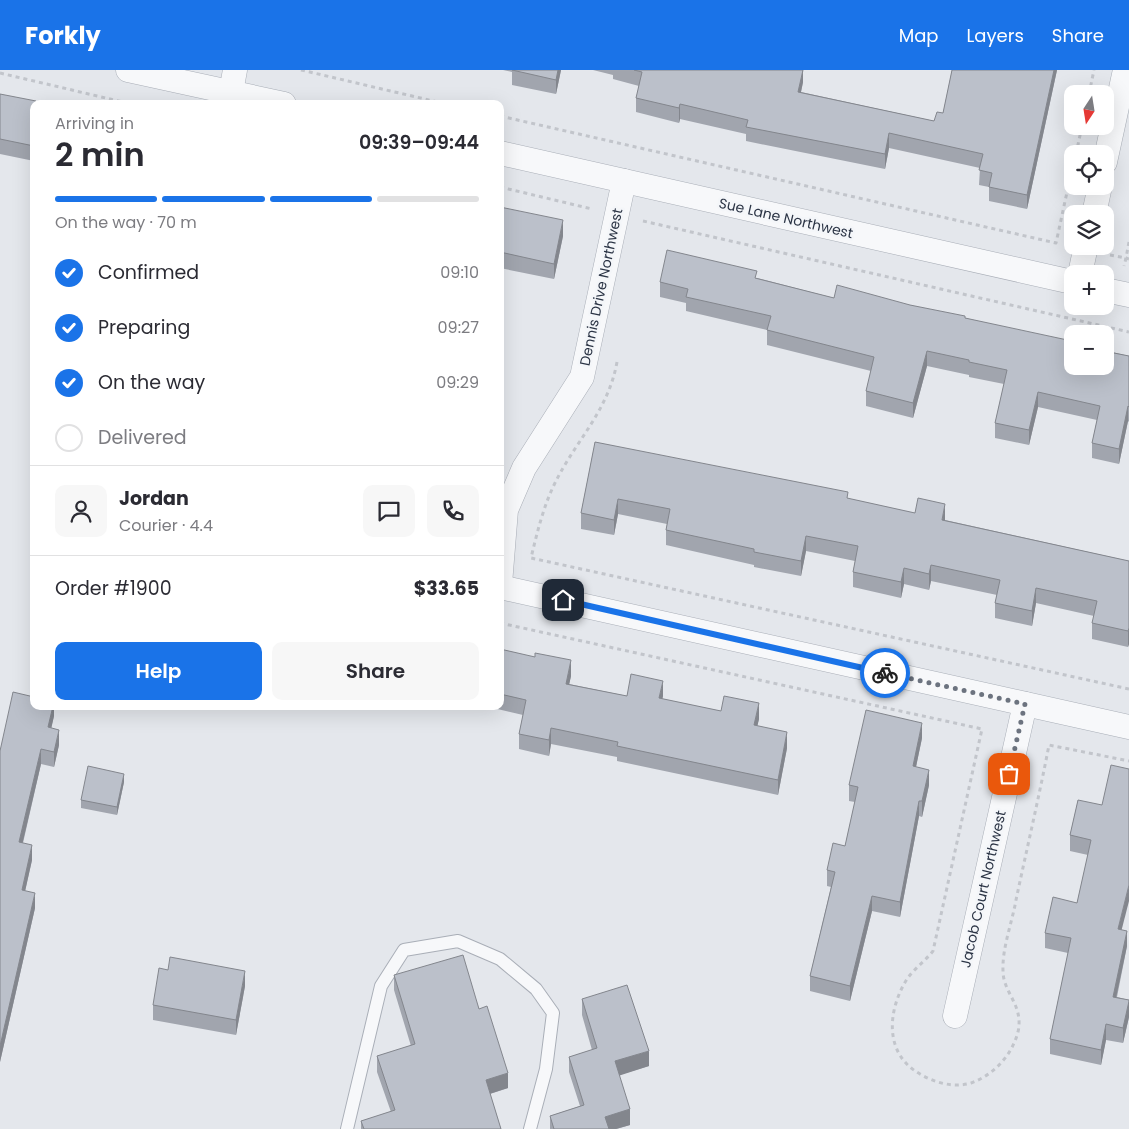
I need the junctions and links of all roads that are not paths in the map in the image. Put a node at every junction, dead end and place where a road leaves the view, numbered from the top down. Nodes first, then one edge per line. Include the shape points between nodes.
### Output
1 (128, 70) edge
2 (1125, 70) edge
3 (233, 81) edge
4 (275, 100) edge
5 (1109, 145) edge
6 (504, 154) edge
7 (624, 181) junction
8 (1064, 280) edge
9 (504, 535) edge
10 (504, 586) edge
11 (1025, 704) junction
12 (1129, 727) edge
13 (955, 1016) dead end
14 (347, 1129) edge
15 (530, 1129) edge

1 - 3 street
2 - 5 street
3 - 4 street
6 - 7 street, Sue Lane Northwest
7 - 8 street, Sue Lane Northwest
7 - 9 street, Dennis Drive Northwest via 582,377 524,468 506,510
10 - 11 street, Dennis Drive Northwest
11 - 12 street, Dennis Drive Northwest
11 - 13 street, Jacob Court Northwest
14 - 15 lane via 381,986 404,950 458,941 500,959 536,988 553,1013 546,1068

